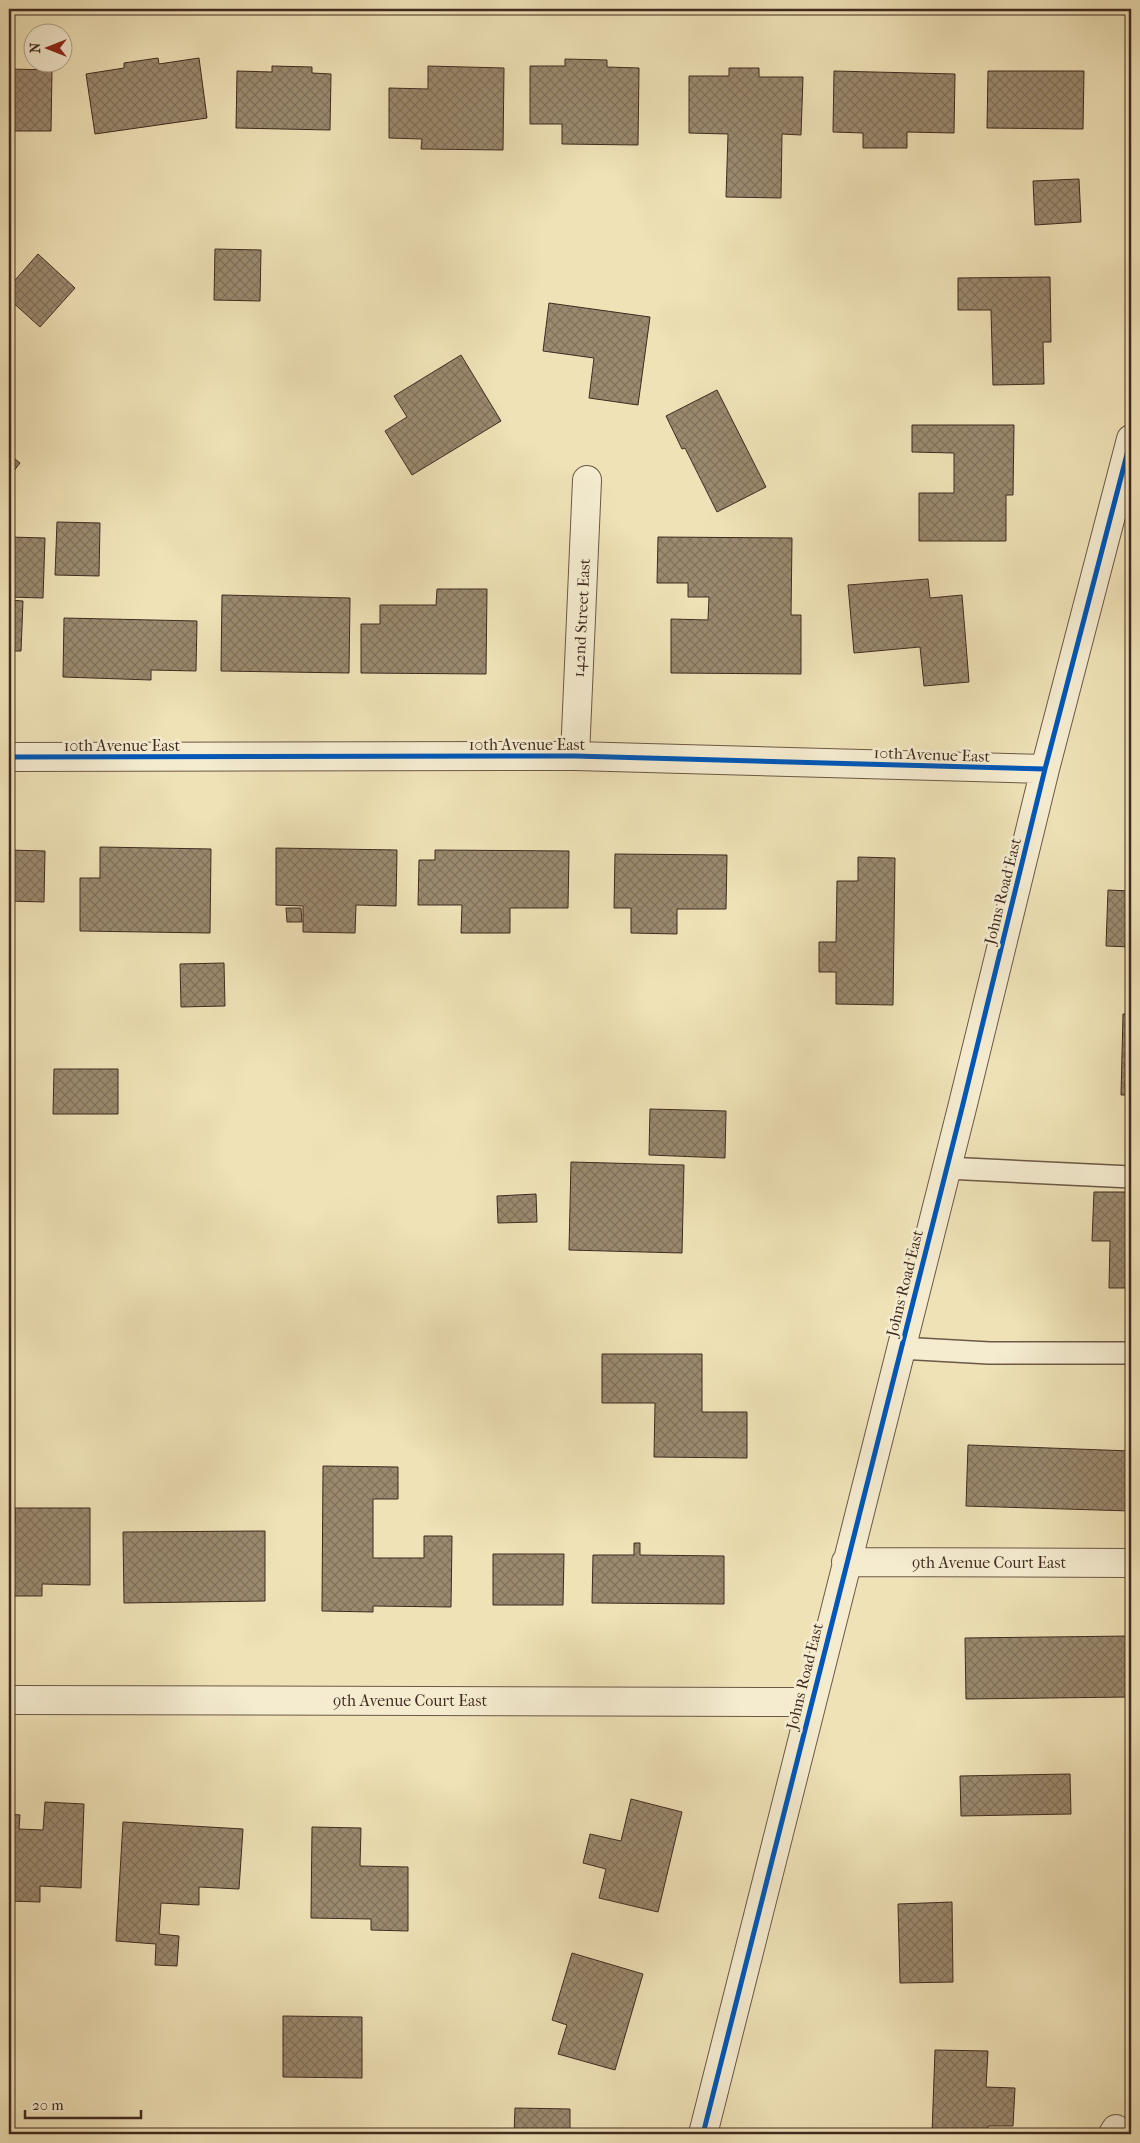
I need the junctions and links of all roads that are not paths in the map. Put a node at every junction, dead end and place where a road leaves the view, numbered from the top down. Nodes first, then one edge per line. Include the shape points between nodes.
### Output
1 (1131, 439) edge
2 (587, 480) dead end
3 (575, 756) junction
4 (9, 757) edge
5 (1045, 769) junction
6 (946, 1168) junction
7 (1131, 1177) edge
8 (900, 1348) junction
9 (1131, 1353) edge
10 (846, 1562) junction
11 (1131, 1563) edge
12 (9, 1700) edge
13 (810, 1702) junction
14 (703, 2134) edge

1 - 5 street, Johns Road East
2 - 3 street, 142nd Street East
3 - 4 street, 10th Avenue East
3 - 5 street, 10th Avenue East
5 - 6 street, Johns Road East
6 - 7 lane
6 - 8 street, Johns Road East
8 - 9 lane via 989,1353
8 - 10 street, Johns Road East
10 - 11 street, 9th Avenue Court East
10 - 13 street, Johns Road East
12 - 13 street, 9th Avenue Court East
13 - 14 street, Johns Road East

